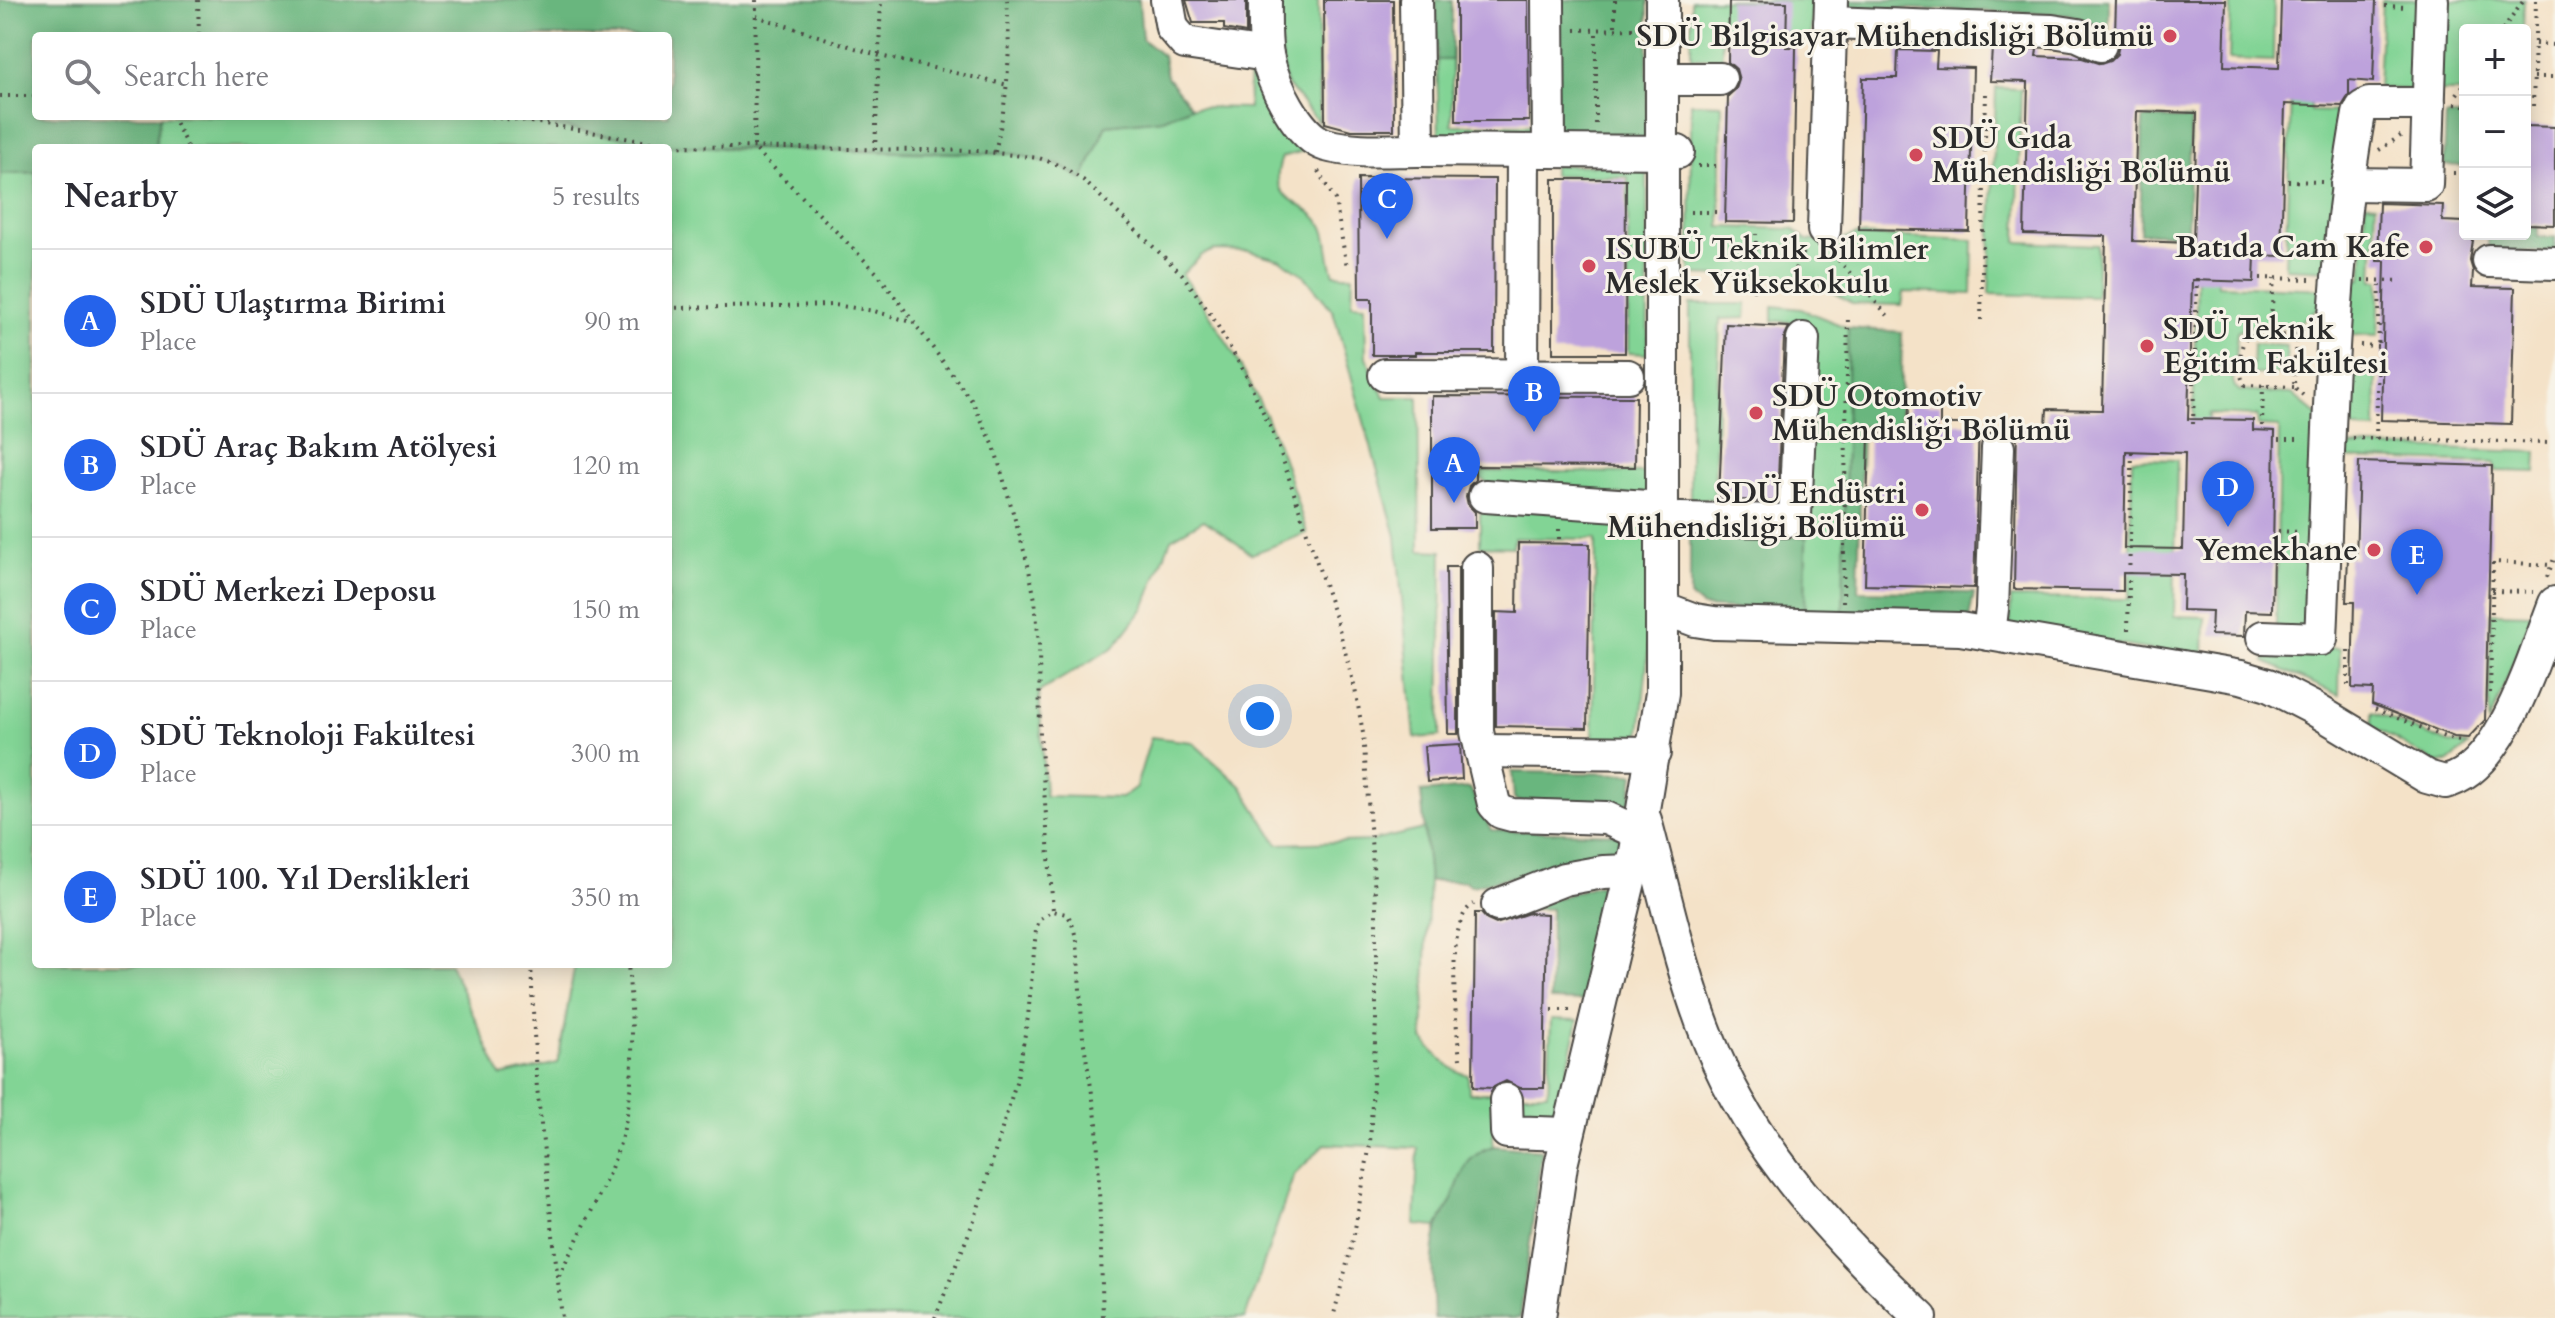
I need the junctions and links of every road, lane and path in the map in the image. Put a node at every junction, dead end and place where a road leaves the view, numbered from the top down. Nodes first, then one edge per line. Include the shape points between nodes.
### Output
1 (198, 0) edge
2 (756, 0) edge
3 (881, 0) edge
4 (1007, 0) edge
5 (1167, 0) edge
6 (1265, 0) edge
7 (1416, 0) edge
8 (1615, 0) edge
9 (1679, 0) edge
10 (2432, 0) edge
11 (2524, 0) edge
12 (2536, 0) edge
13 (1831, 12) edge
14 (1655, 14) edge
15 (1548, 15) edge
16 (756, 16) junction
17 (2507, 24) edge
18 (1596, 29) junction
19 (1615, 29) junction
20 (199, 32) edge
21 (2535, 44) junction
22 (2100, 45) dead end
23 (2555, 45) edge
24 (1267, 55) junction
25 (880, 56) junction
26 (2534, 77) junction
27 (2555, 77) edge
28 (1679, 79) junction
29 (1720, 79) dead end
30 (1008, 85) junction
31 (1986, 91) dead end
32 (0, 96) edge
33 (32, 96) edge
34 (2429, 104) junction
35 (2531, 106) edge
36 (174, 120) edge
37 (515, 120) edge
38 (1321, 143) junction
39 (186, 144) edge
40 (660, 144) edge
41 (672, 146) edge
42 (754, 148) junction
43 (875, 150) junction
44 (1418, 150) junction
45 (1536, 151) junction
46 (1596, 151) junction
47 (1670, 152) junction
48 (995, 153) junction
49 (2288, 181) dead end
50 (2336, 183) junction
51 (1690, 212) dead end
52 (1717, 212) dead end
53 (1824, 230) junction
54 (1756, 234) dead end
55 (2489, 261) dead end
56 (2555, 263) edge
57 (1347, 267) dead end
58 (2197, 272) dead end
59 (2260, 278) dead end
60 (2274, 278) junction
61 (2339, 280) junction
62 (2380, 280) junction
63 (2402, 281) dead end
64 (1754, 291) dead end
65 (1790, 292) dead end
66 (672, 308) edge
67 (1848, 316) dead end
68 (1890, 318) dead end
69 (1981, 320) dead end
70 (917, 323) junction
71 (2270, 335) junction
72 (2296, 335) dead end
73 (1803, 339) dead end
74 (2195, 357) junction
75 (2241, 359) junction
76 (1385, 375) dead end
77 (1522, 375) junction
78 (1628, 376) dead end
79 (2263, 385) junction
80 (2294, 387) dead end
81 (2193, 424) dead end
82 (2262, 426) dead end
83 (2551, 443) dead end
84 (1998, 448) dead end
85 (2132, 449) dead end
86 (1485, 496) dead end
87 (1671, 513) junction
88 (2551, 565) dead end
89 (1477, 568) dead end
90 (2492, 591) junction
91 (2542, 598) edge
92 (1671, 611) junction
93 (1843, 614) dead end
94 (2128, 631) dead end
95 (1989, 634) junction
96 (2263, 637) dead end
97 (2490, 692) dead end
98 (2375, 709) dead end
99 (2469, 741) dead end
100 (1481, 751) junction
101 (1654, 753) junction
102 (1641, 823) junction
103 (1631, 871) junction
104 (1498, 905) joint
105 (1053, 911) junction
106 (531, 968) edge
107 (628, 968) edge
108 (1460, 1059) dead end
109 (1506, 1100) dead end
110 (1567, 1134) junction
111 (558, 1279) junction
112 (562, 1318) edge
113 (935, 1318) edge
114 (1103, 1318) edge
115 (1333, 1318) edge
116 (1539, 1318) edge
117 (1921, 1318) edge

1 - 20 path
2 - 16 path
3 - 25 path
4 - 30 path
5 - 24 street via 1172,28 1185,43
6 - 24 street
7 - 44 street
8 - 19 path
9 - 28 street
10 - 34 street
11 - 17 path
12 - 21 path
13 - 22 street via 2052,31
13 - 53 street
14 - 19 path
14 - 47 street
15 - 18 path
15 - 45 street
16 - 25 path
16 - 42 path
18 - 19 path
18 - 46 path
21 - 23 path
21 - 26 path
24 - 38 street via 1298,122
25 - 30 path
25 - 43 path
26 - 27 path
26 - 35 path
28 - 29 street
28 - 47 street
30 - 48 path
31 - 69 path
32 - 33 path
34 - 50 street via 2362,108
34 - 50 street via 2426,185
36 - 39 path
37 - 40 path
38 - 44 street
38 - 57 path via 1318,173 1335,200
41 - 42 path
42 - 43 path
42 - 70 path via 878,274
43 - 48 path
44 - 45 street
45 - 46 street
45 - 77 street
46 - 47 street
47 - 87 street
48 - 115 path via 1039,158 1083,180 1182,274 1241,367 1278,445 1339,629 1363,733 1376,906 1376,1021 1370,1144
49 - 50 path
50 - 61 street
51 - 52 path
53 - 65 path via 1799,259
53 - 68 path via 1838,260
54 - 64 path
55 - 56 street
58 - 74 path
59 - 60 path
60 - 61 path
60 - 71 path
61 - 62 path
61 - 96 street via 2321,639
62 - 63 path
62 - 83 path via 2376,439
66 - 70 path via 835,305
67 - 93 path
70 - 105 path via 985,424 1028,565 1038,634
71 - 72 path
71 - 75 path via 2244,338
73 - 87 street via 1795,516 1785,521
74 - 75 path
74 - 81 path
75 - 79 path via 2243,383
76 - 77 street
77 - 78 street
79 - 80 path
79 - 82 path
84 - 95 street
85 - 94 path
86 - 87 street
87 - 92 street
88 - 90 path via 2493,562
89 - 100 street
90 - 91 path
90 - 97 path
91 - 95 street via 2511,714 2496,742 2465,773 2445,782 2427,777 2311,707 2254,680
92 - 95 street via 1714,623 1950,628
92 - 101 street via 1674,650
98 - 99 path via 2452,740
100 - 101 street
100 - 102 street via 1494,804 1501,812
101 - 102 street
102 - 103 street
102 - 117 street via 1691,991 1733,1093 1841,1241
103 - 104 street via 1564,879
103 - 110 street
104 - 108 path via 1469,906 1461,921 1453,978
105 - 113 path via 1039,920 1036,930 1017,1079 976,1215
105 - 114 path via 1071,920 1077,941 1083,1038 1097,1124
106 - 111 path via 536,1078
107 - 111 path via 631,1048 625,1125
109 - 110 street via 1507,1132
110 - 116 street
111 - 112 path

